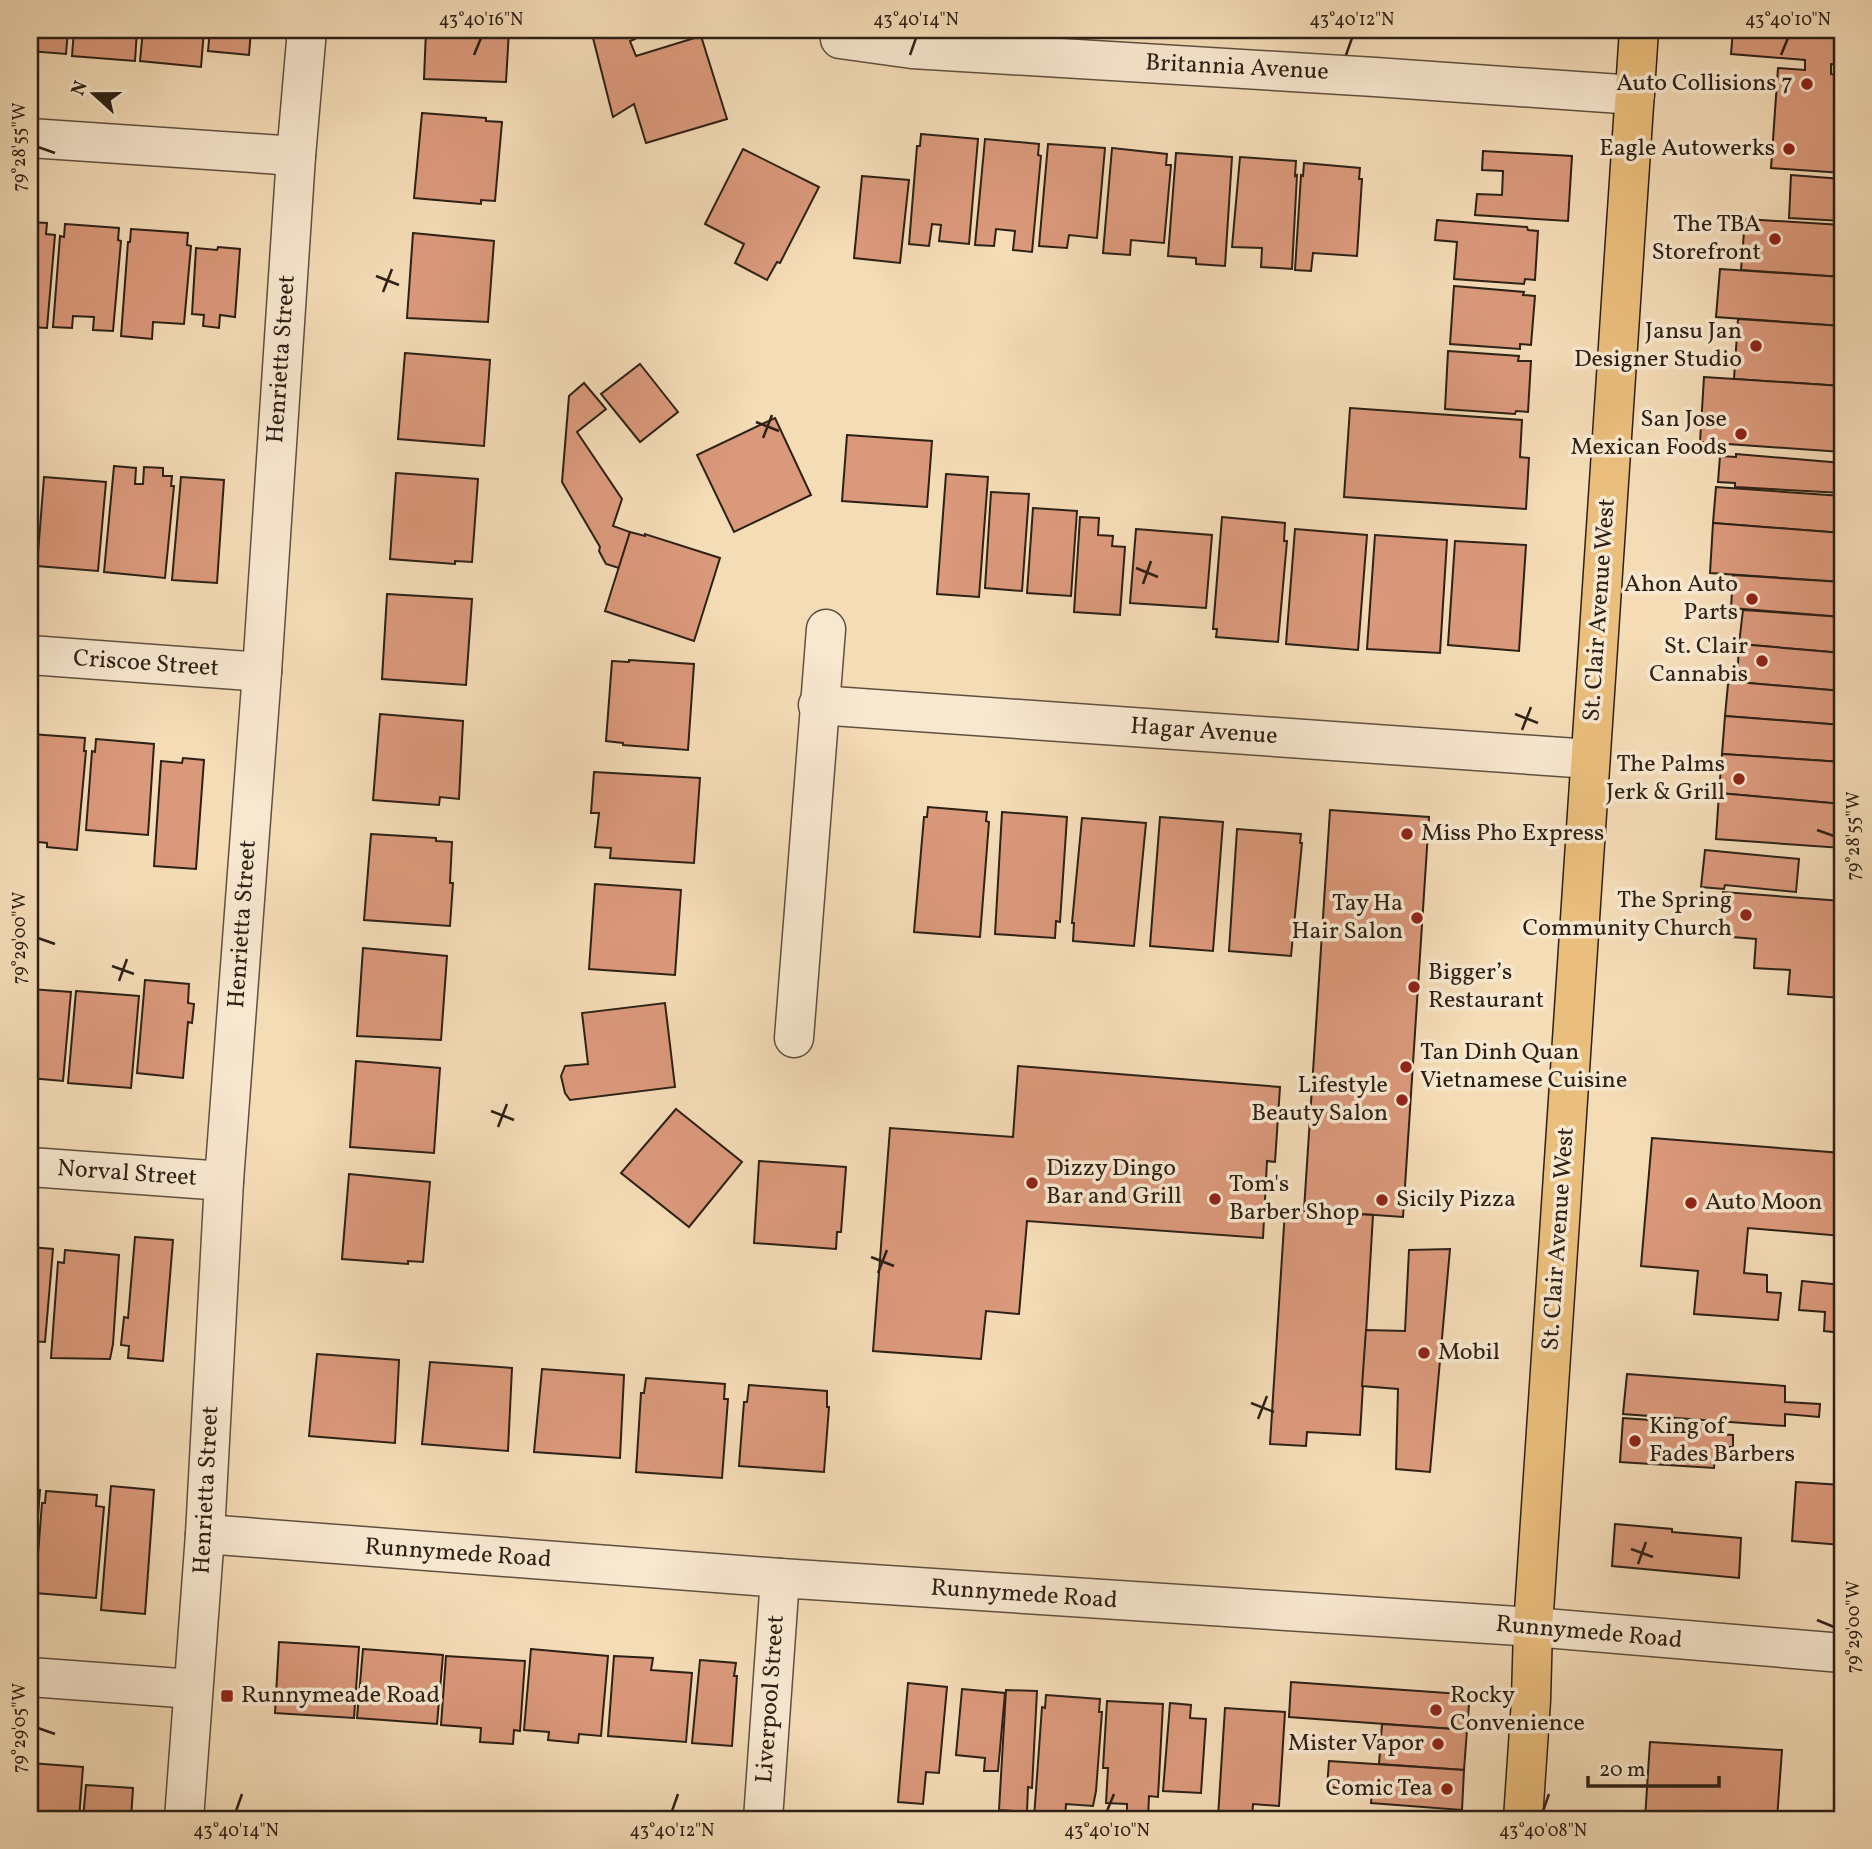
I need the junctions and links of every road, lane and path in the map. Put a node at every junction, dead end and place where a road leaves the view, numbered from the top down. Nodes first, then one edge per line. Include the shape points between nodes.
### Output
1 (307, 30) edge
2 (1639, 30) edge
3 (839, 39) dead end
4 (1634, 95) junction
5 (30, 138) edge
6 (296, 156) junction
7 (826, 629) dead end
8 (30, 655) edge
9 (262, 672) junction
10 (818, 705) junction
11 (1590, 759) junction
12 (794, 1038) dead end
13 (30, 1167) edge
14 (224, 1181) junction
15 (205, 1534) junction
16 (780, 1578) junction
17 (1533, 1627) junction
18 (1842, 1653) edge
19 (30, 1677) edge
20 (193, 1689) junction
21 (184, 1819) edge
22 (763, 1819) edge
23 (1523, 1819) edge

1 - 6 street, Henrietta Street
2 - 4 main road, St. Clair Avenue West
3 - 4 street, Britannia Avenue via 912,49
4 - 11 main road, St. Clair Avenue West
5 - 6 street
6 - 9 street, Henrietta Street
7 - 10 street
8 - 9 street, Criscoe Street
9 - 14 street, Henrietta Street
10 - 11 street, Hagar Avenue
10 - 12 street
11 - 17 main road, St. Clair Avenue West
13 - 14 street, Norval Street
14 - 15 street, Henrietta Street
15 - 16 street, Runnymede Road
15 - 20 street, Henrietta Street
16 - 17 street, Runnymede Road
16 - 22 street, Liverpool Street
17 - 18 street, Runnymede Road
17 - 23 main road, St. Clair Avenue West
19 - 20 street
20 - 21 street, Henrietta Street

